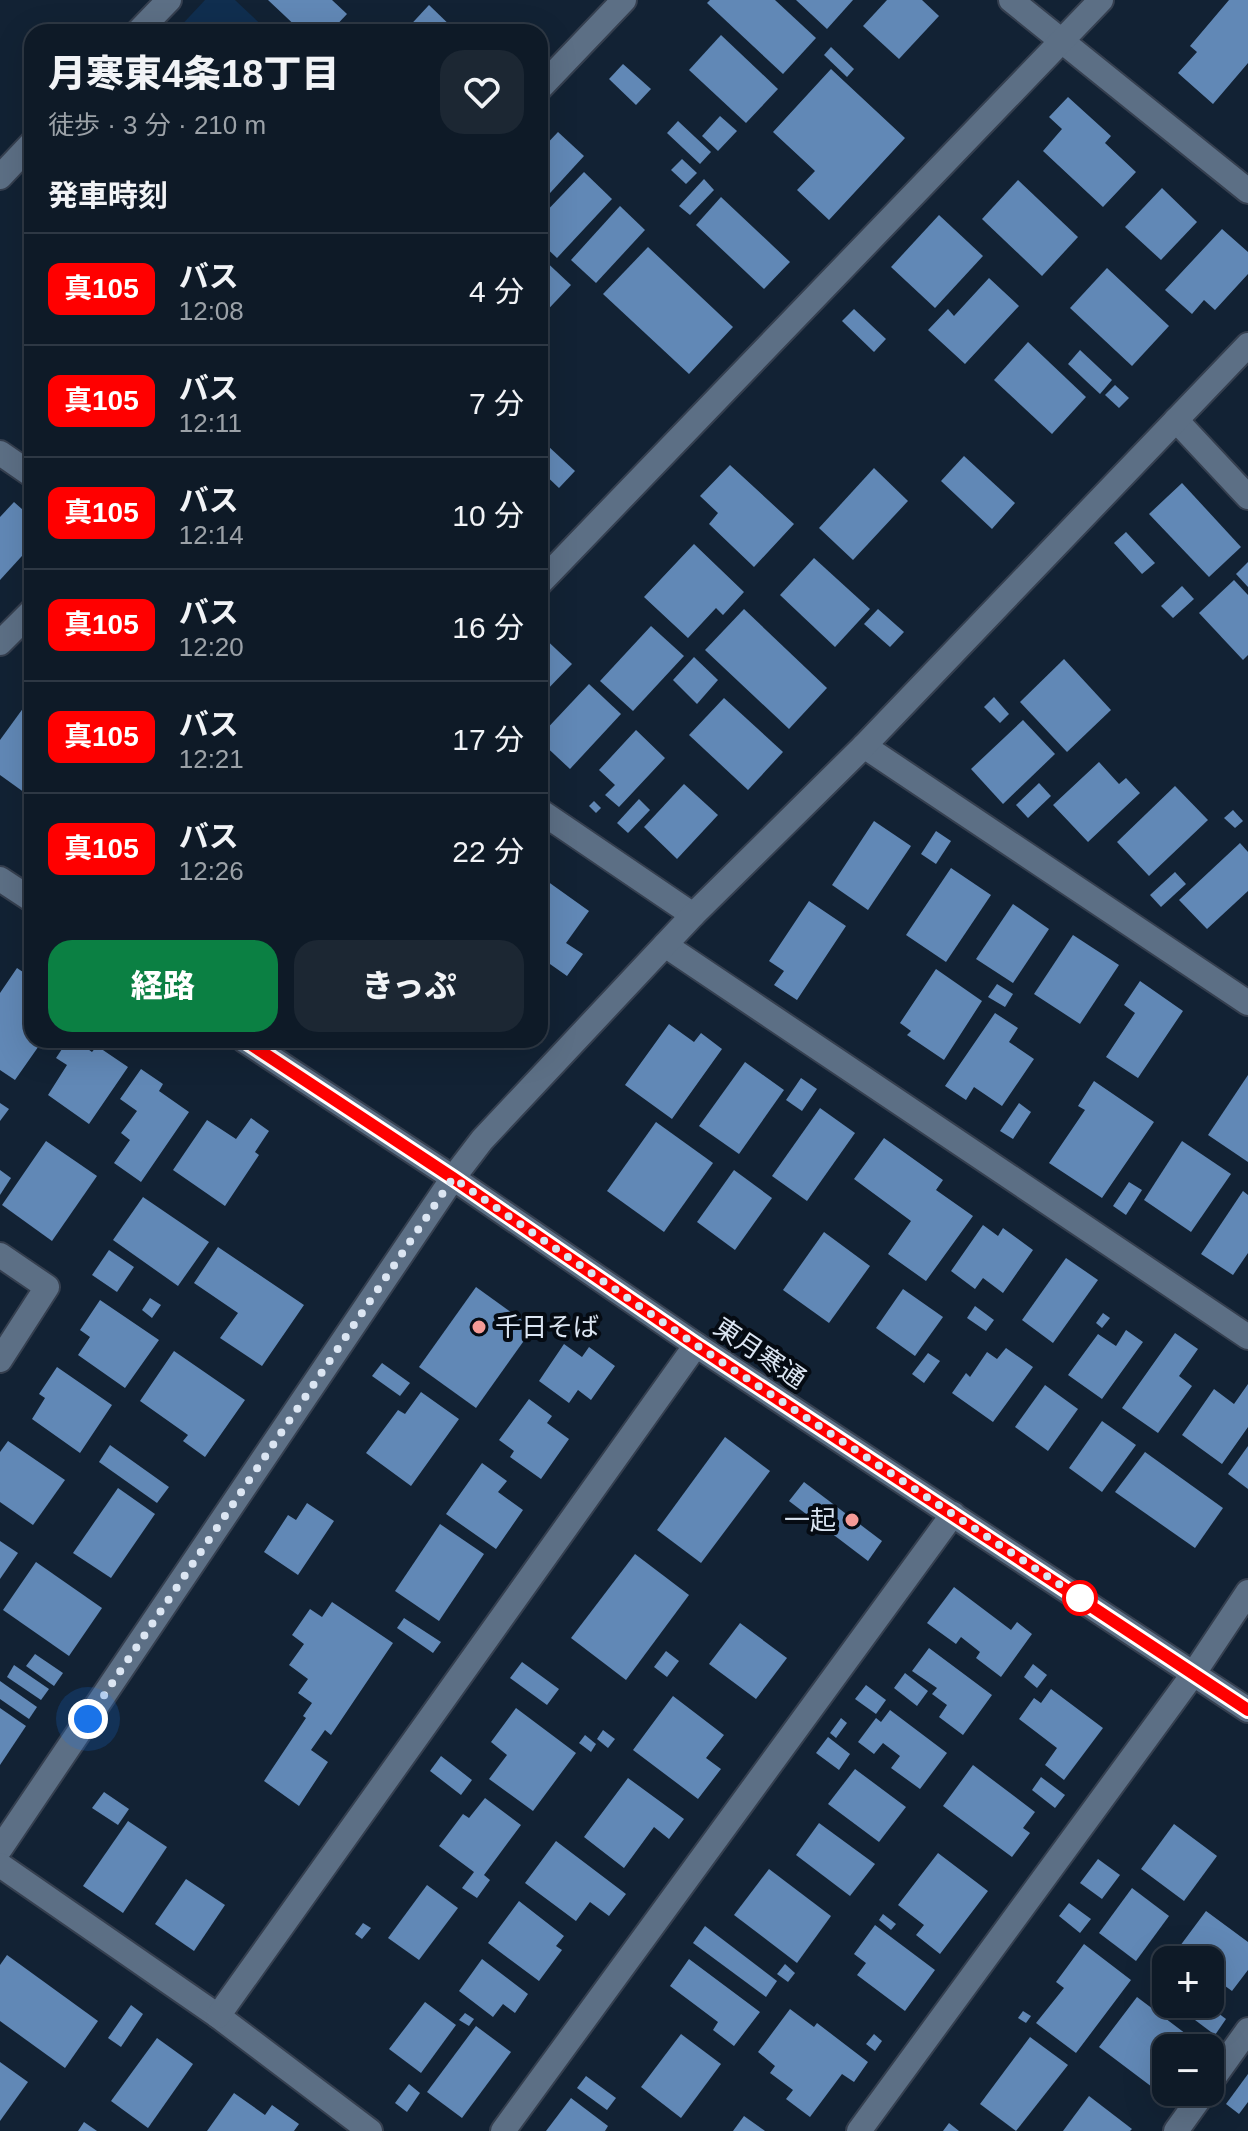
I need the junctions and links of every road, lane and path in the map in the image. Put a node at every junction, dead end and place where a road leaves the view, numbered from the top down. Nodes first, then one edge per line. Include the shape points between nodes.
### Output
1 (169, 0) edge
2 (624, 0) edge
3 (1011, 0) edge
4 (1101, 0) edge
5 (146, 24) edge
6 (1061, 41) junction
7 (548, 80) edge
8 (24, 152) edge
9 (0, 177) edge
10 (1248, 191) edge
11 (1248, 345) edge
12 (1176, 420) junction
13 (0, 453) edge
14 (24, 470) edge
15 (1248, 497) edge
16 (548, 575) edge
17 (24, 619) edge
18 (0, 643) edge
19 (864, 746) junction
20 (548, 816) edge
21 (0, 879) edge
22 (24, 895) edge
23 (693, 915) junction
24 (665, 945) junction
25 (1248, 1003) edge
26 (256, 1048) edge
27 (453, 1178) junction
28 (0, 1255) edge
29 (1248, 1337) edge
30 (696, 1345) junction
31 (0, 1360) edge
32 (953, 1514) junction
33 (1248, 1592) edge
34 (1194, 1673) junction
35 (1248, 1710) edge
36 (0, 1849) edge
37 (0, 1865) edge
38 (218, 2016) junction
39 (1248, 2030) edge
40 (1224, 2063) edge
41 (1194, 2106) edge
42 (370, 2131) edge
43 (503, 2131) edge
44 (859, 2131) edge
45 (1176, 2131) edge

1 - 5 street
2 - 7 street
3 - 6 street
4 - 6 street
6 - 10 street
6 - 16 street
8 - 9 street
11 - 12 street
12 - 15 street
12 - 19 street
13 - 14 street
17 - 18 street
19 - 23 street
19 - 25 street
20 - 23 street
21 - 22 street
23 - 24 street
24 - 27 street via 482,1140
24 - 29 street
26 - 27 street, 東月寒通
27 - 30 street, 東月寒通
27 - 36 street
28 - 31 street via 47,1287
30 - 32 street, 東月寒通
30 - 38 street
32 - 34 street, 東月寒通
32 - 43 street
33 - 34 street
34 - 35 street, 東月寒通
34 - 44 street
37 - 38 street
38 - 42 street
39 - 40 street
41 - 45 street

